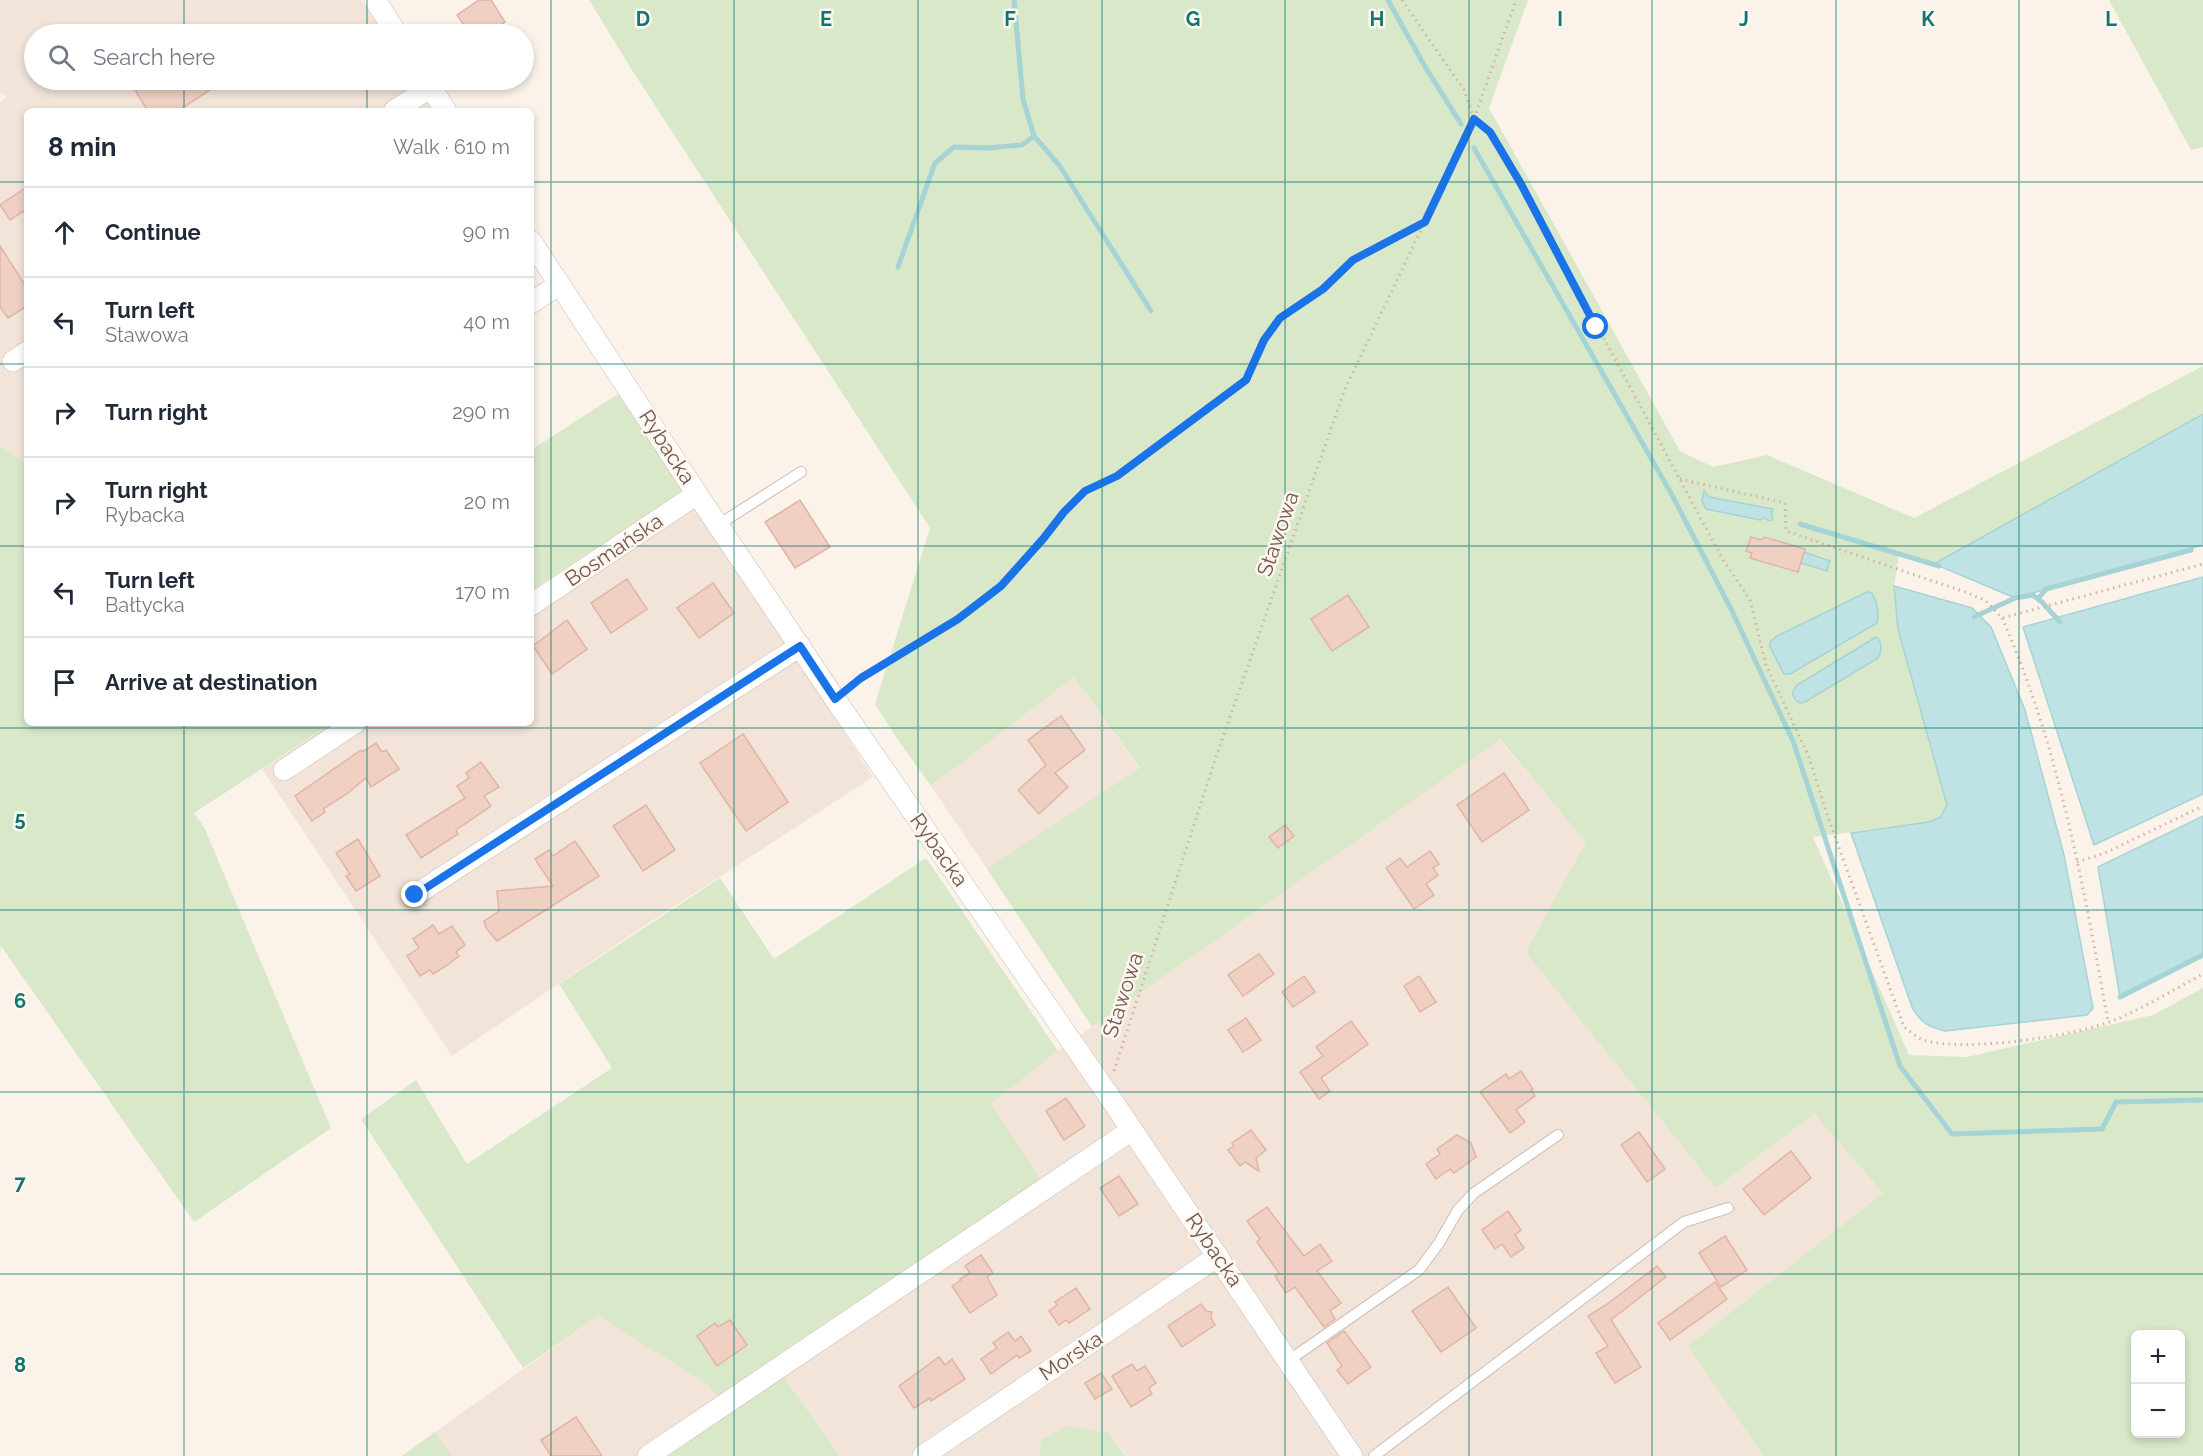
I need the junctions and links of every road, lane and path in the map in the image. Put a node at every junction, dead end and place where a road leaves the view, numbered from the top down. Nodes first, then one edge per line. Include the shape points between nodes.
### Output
1 (375, 0) edge
2 (1402, 0) edge
3 (1516, 0) edge
4 (391, 24) edge
5 (420, 90) edge
6 (432, 90) edge
7 (398, 108) edge
8 (444, 108) edge
9 (1474, 119) junction
10 (1425, 222) junction
11 (534, 245) edge
12 (560, 284) junction
13 (534, 301) edge
14 (801, 472) dead end
15 (1679, 479) junction
16 (697, 494) junction
17 (718, 525) junction
18 (2203, 564) edge
19 (534, 603) edge
20 (2002, 618) junction
21 (800, 646) junction
22 (835, 699) junction
23 (350, 726) edge
24 (284, 770) dead end
25 (2203, 806) edge
26 (2077, 862) junction
27 (415, 895) dead end
28 (2203, 974) edge
29 (2109, 1022) junction
30 (1107, 1093) junction
31 (1132, 1130) junction
32 (1558, 1135) dead end
33 (1728, 1208) dead end
34 (1218, 1256) junction
35 (1288, 1361) junction
36 (648, 1456) edge
37 (923, 1456) edge
38 (1352, 1456) edge
39 (1374, 1456) edge

1 - 4 street
2 - 9 path via 1464,90
3 - 9 path, Stawowa
5 - 7 street
6 - 8 street
9 - 10 path, Stawowa
9 - 15 path via 1490,132 1521,184
10 - 22 path via 1353,260 1323,289 1280,318 1264,340 1246,380 1117,476 1085,491 1001,586 958,619 861,678
10 - 30 path, Stawowa via 1345,389 1216,757
11 - 12 street, Rybacka
12 - 13 street
12 - 16 street, Rybacka
14 - 17 lane
15 - 20 path via 1785,502 1786,531 1968,593 1988,603
15 - 29 path via 1750,600 1766,665 1808,754 1904,1027 1921,1039 1944,1044 2000,1043 2062,1035
16 - 17 street, Rybacka
16 - 19 street, Bosmańska
17 - 21 street, Rybacka
18 - 20 path
20 - 26 path via 2054,762
21 - 22 street, Rybacka
21 - 27 street
22 - 30 street, Rybacka
23 - 24 street
25 - 26 path via 2105,853
26 - 29 path
28 - 29 path
30 - 31 street, Rybacka
31 - 34 street, Rybacka
31 - 36 street
32 - 35 lane via 1474,1193 1458,1210 1419,1270
33 - 39 lane via 1684,1222
34 - 35 street, Rybacka
34 - 37 street, Morska
35 - 38 street, Rybacka

